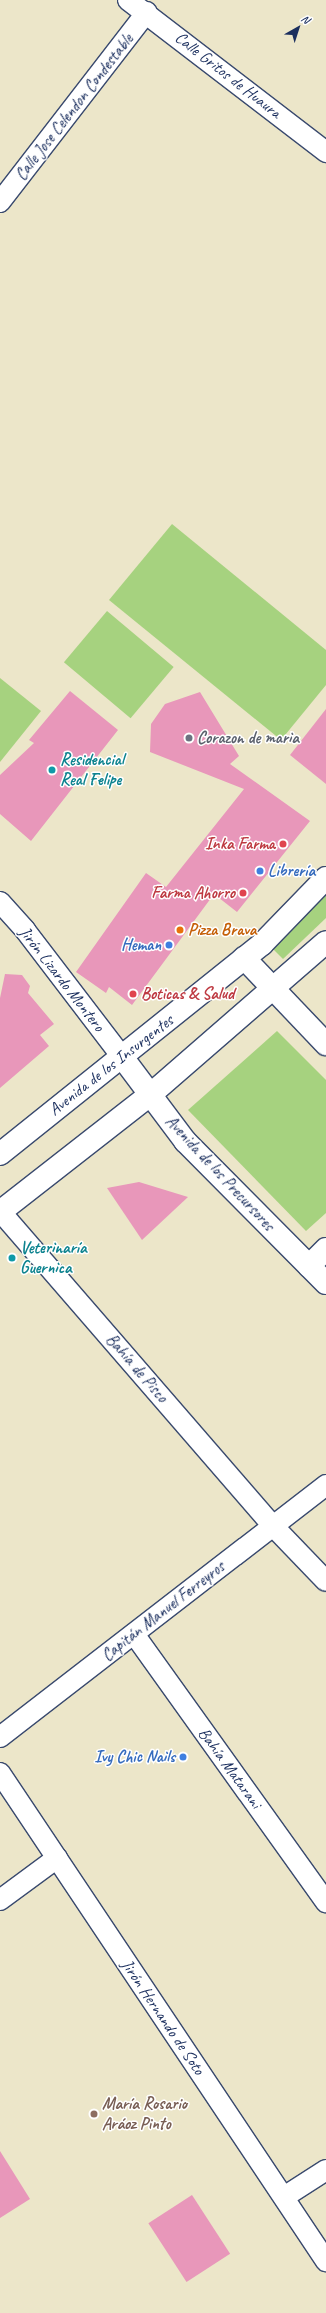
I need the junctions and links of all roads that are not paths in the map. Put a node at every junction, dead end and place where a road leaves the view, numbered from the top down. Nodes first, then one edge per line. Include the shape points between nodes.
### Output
1 (128, 0) edge
2 (147, 12) junction
3 (326, 152) edge
4 (0, 202) edge
5 (326, 878) edge
6 (0, 902) edge
7 (326, 942) edge
8 (244, 958) junction
9 (272, 988) junction
10 (326, 1044) edge
11 (122, 1057) junction
12 (150, 1095) junction
13 (0, 1154) edge
14 (0, 1212) edge
15 (326, 1250) edge
16 (309, 1266) junction
17 (326, 1283) edge
18 (326, 1485) edge
19 (273, 1526) junction
20 (326, 1581) edge
21 (134, 1634) junction
22 (0, 1737) edge
23 (0, 1773) edge
24 (57, 1858) junction
25 (0, 1900) edge
26 (326, 1902) edge
27 (326, 2170) edge
28 (284, 2197) junction
29 (326, 2261) edge

1 - 2 street, Calle Gritos de Huaura
2 - 3 street, Calle Gritos de Huaura
2 - 4 street, Calle Jose Celendon Condestable
5 - 8 main road, Avenida de los Insurgentes
6 - 11 street, Jirón Lizardo Montero via 25,930
7 - 9 main road
8 - 9 main road
8 - 11 main road, Avenida de los Insurgentes
9 - 10 main road
9 - 12 main road
11 - 12 main road, Avenida de los Precursores
11 - 13 main road, Avenida de los Insurgentes
12 - 14 main road
12 - 16 main road, Avenida de los Precursores via 185,1141
14 - 19 street, Bahía de Pisco
15 - 16 main road
16 - 17 main road, Avenida de los Precursores
18 - 19 street, Capitán Manuel Ferreyros
19 - 20 street, Bahía de Pisco
19 - 21 street, Capitán Manuel Ferreyros
21 - 22 street, Capitán Manuel Ferreyros
21 - 26 street, Bahía Matarani
23 - 24 street, Jirón Hernando de Soto
24 - 25 street
24 - 28 street, Jirón Hernando de Soto
27 - 28 street
28 - 29 street, Jirón Hernando de Soto

